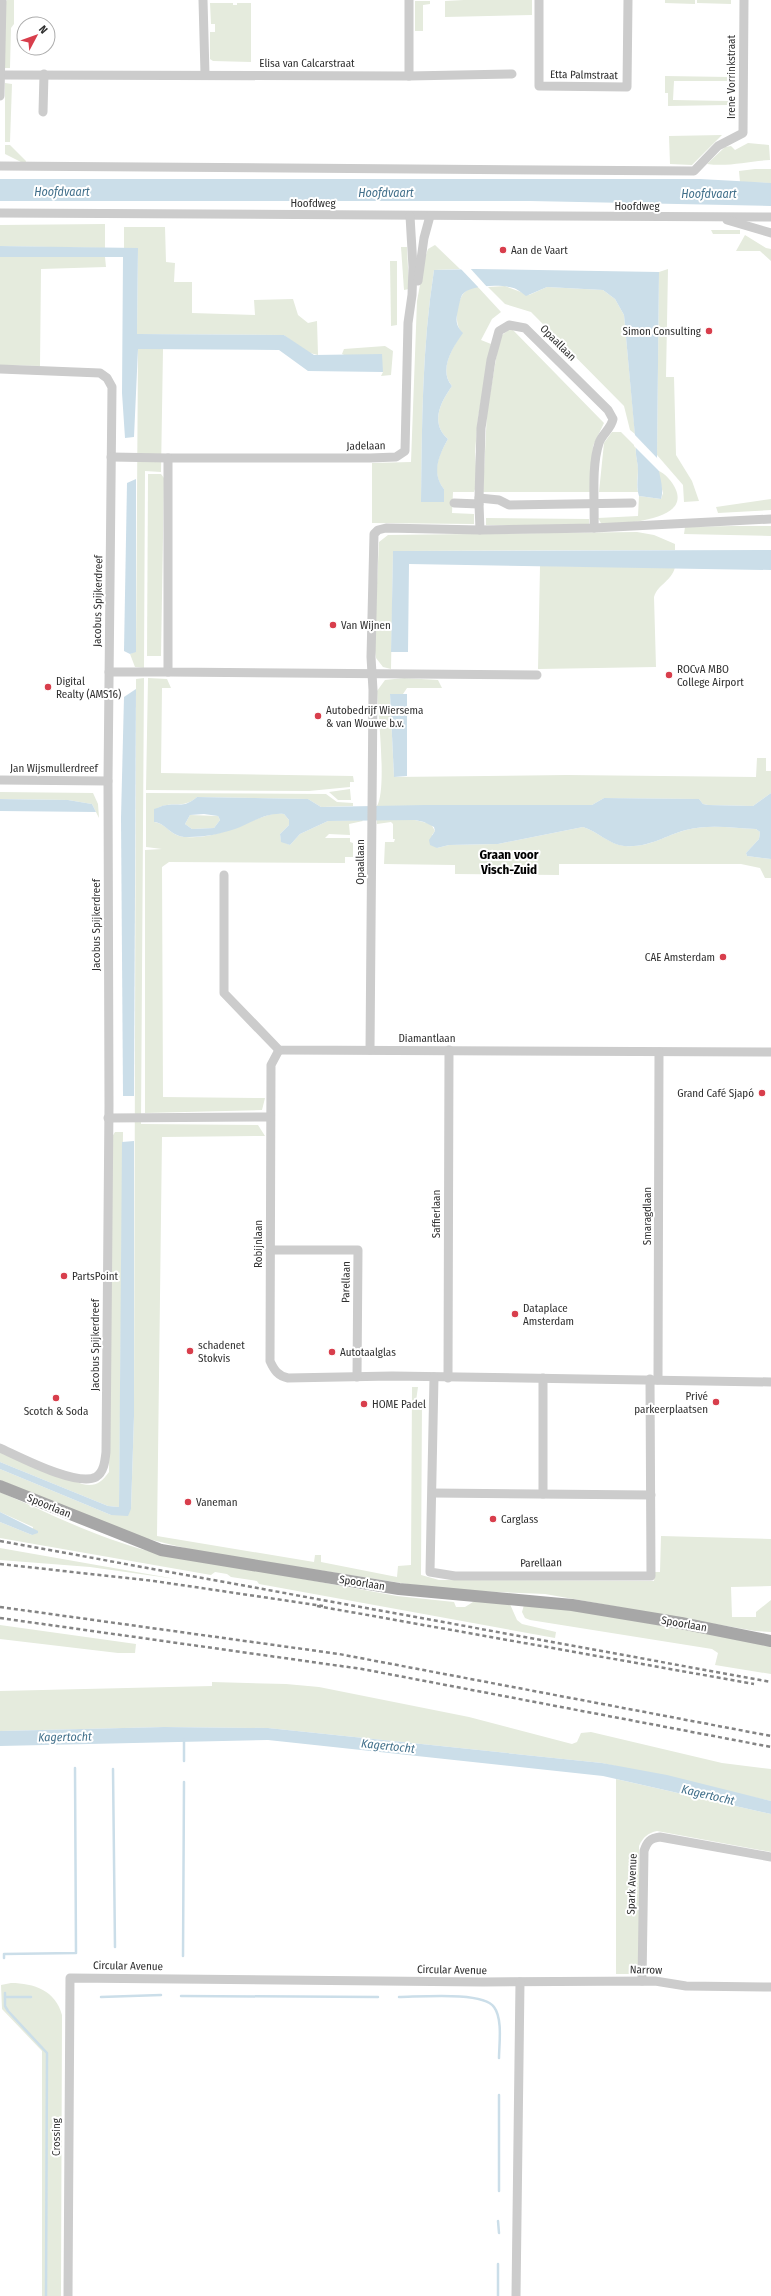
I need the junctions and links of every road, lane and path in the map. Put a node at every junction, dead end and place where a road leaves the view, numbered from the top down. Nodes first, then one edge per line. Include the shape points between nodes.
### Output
1 (2, 0) edge
2 (203, 0) edge
3 (409, 0) edge
4 (539, 0) edge
5 (628, 0) edge
6 (744, 3) edge
7 (44, 74) junction
8 (205, 74) junction
9 (512, 74) dead end
10 (1, 75) edge
11 (409, 76) junction
12 (0, 96) edge
13 (43, 112) dead end
14 (0, 166) edge
15 (0, 213) edge
16 (410, 216) junction
17 (430, 216) junction
18 (771, 217) edge
19 (722, 218) junction
20 (771, 233) edge
21 (412, 295) junction
22 (0, 370) edge
23 (112, 457) junction
24 (168, 458) junction
25 (479, 501) junction
26 (454, 503) dead end
27 (632, 503) dead end
28 (594, 504) junction
29 (771, 519) edge
30 (594, 528) junction
31 (480, 530) junction
32 (109, 672) junction
33 (168, 672) junction
34 (372, 674) junction
35 (537, 675) dead end
36 (0, 780) edge
37 (108, 780) junction
38 (224, 875) dead end
39 (279, 1050) junction
40 (370, 1050) junction
41 (449, 1050) junction
42 (659, 1052) junction
43 (771, 1052) edge
44 (270, 1117) junction
45 (108, 1118) junction
46 (270, 1250) junction
47 (357, 1377) junction
48 (434, 1377) junction
49 (448, 1378) junction
50 (543, 1378) junction
51 (654, 1379) junction
52 (771, 1382) edge
53 (0, 1448) edge
54 (0, 1486) edge
55 (433, 1493) junction
56 (543, 1494) junction
57 (651, 1495) junction
58 (736, 1633) junction
59 (771, 1634) edge
60 (771, 1641) edge
61 (771, 1857) edge
62 (70, 1978) joint
63 (642, 1981) junction
64 (520, 1982) junction
65 (771, 1987) edge
66 (68, 2296) edge
67 (516, 2296) edge

1 - 10 street
2 - 8 street
3 - 11 street
4 - 5 street, Etta Palmstraat via 539,86 627,87
6 - 14 street, Irene Vorrinkstraat via 743,133 718,146 694,170
7 - 8 street, Elisa van Calcarstraat
7 - 10 street, Elisa van Calcarstraat
7 - 13 street
8 - 11 street, Elisa van Calcarstraat
9 - 11 street, Elisa van Calcarstraat
10 - 12 street
15 - 16 street, Hoofdweg
16 - 17 street, Hoofdweg
16 - 21 street, Jadelaan
17 - 19 street, Hoofdweg
17 - 21 street, Jadelaan via 418,281
18 - 19 street, Hoofdweg
19 - 20 street, Hoofdweg
21 - 24 street, Jadelaan via 408,323 406,447 399,456
22 - 23 street, Jacobus Spijkerdreef via 100,373 107,378 112,387
23 - 24 street, Jadelaan
23 - 32 street, Jacobus Spijkerdreef
24 - 33 street
25 - 26 street
25 - 28 street via 499,500 509,505
25 - 28 street, Opaallaan via 481,428 491,360 499,331 509,324 525,328 608,410 613,419 612,425 599,442
25 - 31 street, Opaallaan
27 - 28 street
28 - 30 street, Opaallaan
29 - 30 street, Opaallaan
30 - 31 street, Opaallaan
31 - 34 street, Opaallaan via 386,528 374,534
32 - 33 street
32 - 37 street, Jacobus Spijkerdreef
33 - 34 street
34 - 35 street
34 - 40 street, Opaallaan
36 - 37 street, Jan Wijsmullerdreef
37 - 45 street, Jacobus Spijkerdreef
38 - 39 street via 224,993
39 - 40 street, Diamantlaan
39 - 44 street, Robijnlaan via 272,1065
40 - 41 street, Diamantlaan
41 - 42 street, Diamantlaan
41 - 49 street, Saffierlaan
42 - 43 street, Diamantlaan
42 - 51 street, Smaragdlaan
44 - 45 street
44 - 46 street, Robijnlaan
45 - 53 street, Jacobus Spijkerdreef via 104,1467 97,1476 88,1480 71,1478
46 - 47 street, Robijnlaan via 270,1360 274,1370 288,1378
46 - 47 street, Parellaan via 358,1250
47 - 48 street
48 - 49 street
48 - 55 street, Parellaan
49 - 50 street
50 - 51 street
50 - 56 street
51 - 52 street
51 - 57 street, Parellaan
54 - 58 main road, Spoorlaan via 161,1550 399,1589 572,1605
55 - 56 street
55 - 57 street, Parellaan via 430,1572 455,1576 651,1576
56 - 57 street
58 - 59 main road, Spoorlaan
58 - 60 main road, Spoorlaan via 753,1639
61 - 63 street, Spark Avenue via 660,1837 647,1842 644,1851
62 - 64 street, Circular Avenue
62 - 66 street, Crossing
63 - 64 street, Narrow
63 - 65 street, Narrow via 686,1986
64 - 67 street

